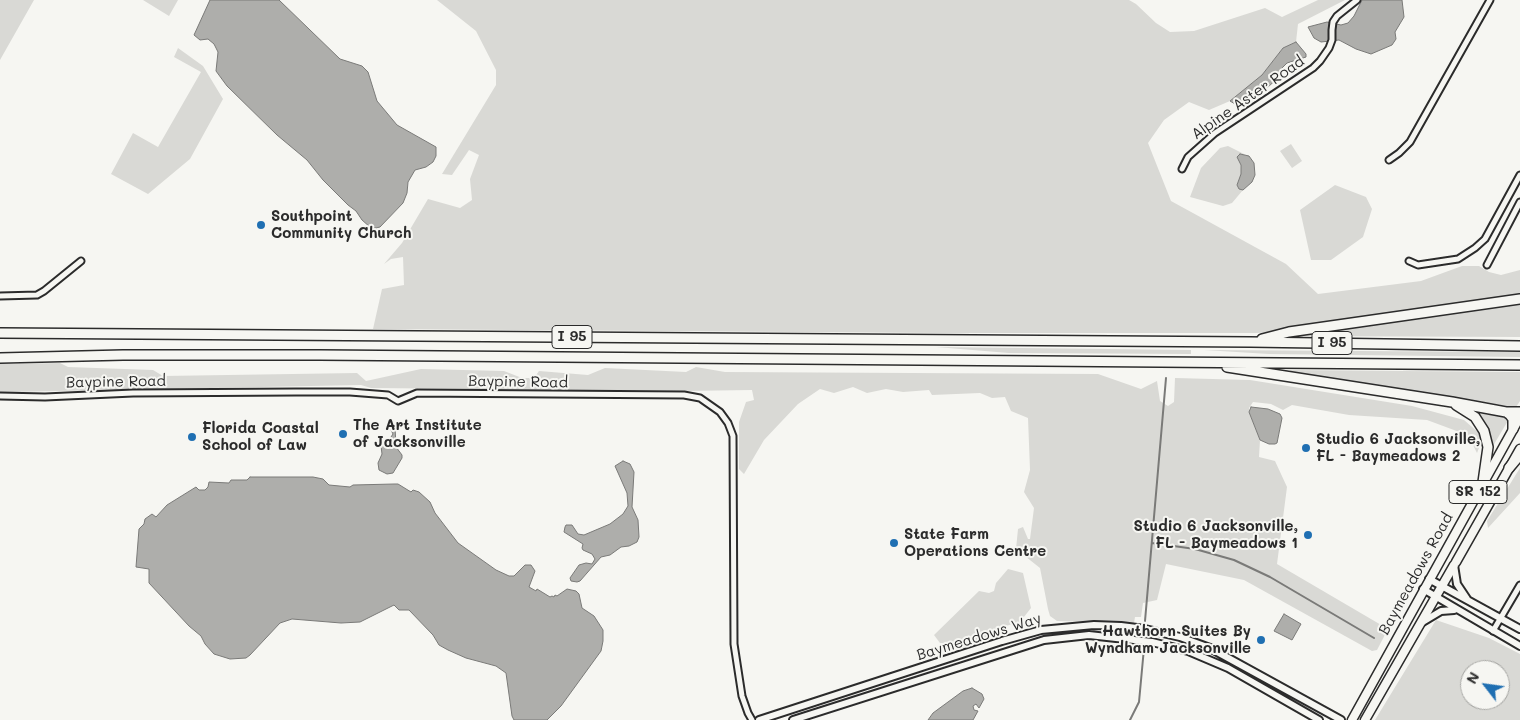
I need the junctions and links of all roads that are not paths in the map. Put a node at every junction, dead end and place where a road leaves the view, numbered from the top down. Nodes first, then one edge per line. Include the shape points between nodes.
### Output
1 (1357, 0) edge
2 (1490, 0) edge
3 (1389, 160) dead end
4 (1182, 169) dead end
5 (1520, 175) edge
6 (1520, 202) edge
7 (81, 261) dead end
8 (1409, 261) dead end
9 (1487, 265) dead end
10 (0, 296) edge
11 (1520, 299) edge
12 (0, 333) edge
13 (1250, 342) junction
14 (1520, 346) edge
15 (0, 358) edge
16 (1197, 362) junction
17 (1520, 365) edge
18 (0, 396) edge
19 (1452, 402) junction
20 (1506, 412) junction
21 (1520, 412) edge
22 (1520, 417) edge
23 (1513, 429) junction
24 (1520, 448) edge
25 (1520, 456) edge
26 (1509, 468) junction
27 (1483, 482) junction
28 (1455, 564) junction
29 (1429, 579) junction
30 (1520, 585) edge
31 (1442, 586) junction
32 (1423, 589) junction
33 (1436, 597) junction
34 (1469, 602) junction
35 (1456, 610) junction
36 (1500, 619) junction
37 (1421, 623) junction
38 (1520, 629) edge
39 (1493, 631) junction
40 (1520, 646) edge
41 (1210, 648) junction
42 (1205, 657) junction
43 (752, 720) edge
44 (760, 720) edge
45 (793, 720) edge
46 (1318, 720) edge
47 (1341, 720) edge
48 (1352, 720) edge
49 (1365, 720) edge

1 - 4 street, Alpine Aster Road via 1333,22 1329,48 1314,68 1215,133 1188,157
2 - 3 street via 1410,142
5 - 8 street via 1485,239 1475,248 1458,259 1418,266
6 - 9 street
7 - 10 street via 36,295
11 - 13 highway via 1288,332
12 - 13 highway, I 95
13 - 14 highway, I 95
15 - 16 highway, I 95 via 330,355
16 - 17 highway, I 95
16 - 19 highway
18 - 43 street, Baypine Road via 350,392 388,395 398,401 417,393 684,395 700,398 720,412 733,436 734,644 742,696
19 - 20 highway
19 - 27 highway via 1475,417 1484,431 1488,447
20 - 21 highway
20 - 23 highway via 1513,419
22 - 23 main road, Baymeadows Road / SR 152
23 - 27 main road, Baymeadows Road / SR 152
24 - 26 main road, Baymeadows Road / SR 152
25 - 26 highway
26 - 28 main road, Baymeadows Road / SR 152
27 - 29 main road, Baymeadows Road / SR 152
28 - 31 main road, Baymeadows Road / SR 152
28 - 34 street via 1457,584
29 - 31 street
29 - 32 main road, Baymeadows Road / SR 152
30 - 36 street
31 - 33 main road, Baymeadows Road / SR 152
31 - 34 street
32 - 33 street
32 - 48 main road, Baymeadows Road / SR 152
33 - 35 street
33 - 37 main road, Baymeadows Road / SR 152
34 - 36 street
35 - 37 street via 1446,609
35 - 39 street
36 - 38 street
36 - 39 street
37 - 49 main road, Baymeadows Road / SR 152
39 - 40 street
41 - 42 street
41 - 44 street, Baymeadows Way via 1180,637 1121,626 1040,630
41 - 47 street, Baymeadows Way
42 - 45 street, Baymeadows Way via 1152,642 1114,637 1089,635 1044,640
42 - 46 street, Baymeadows Way

